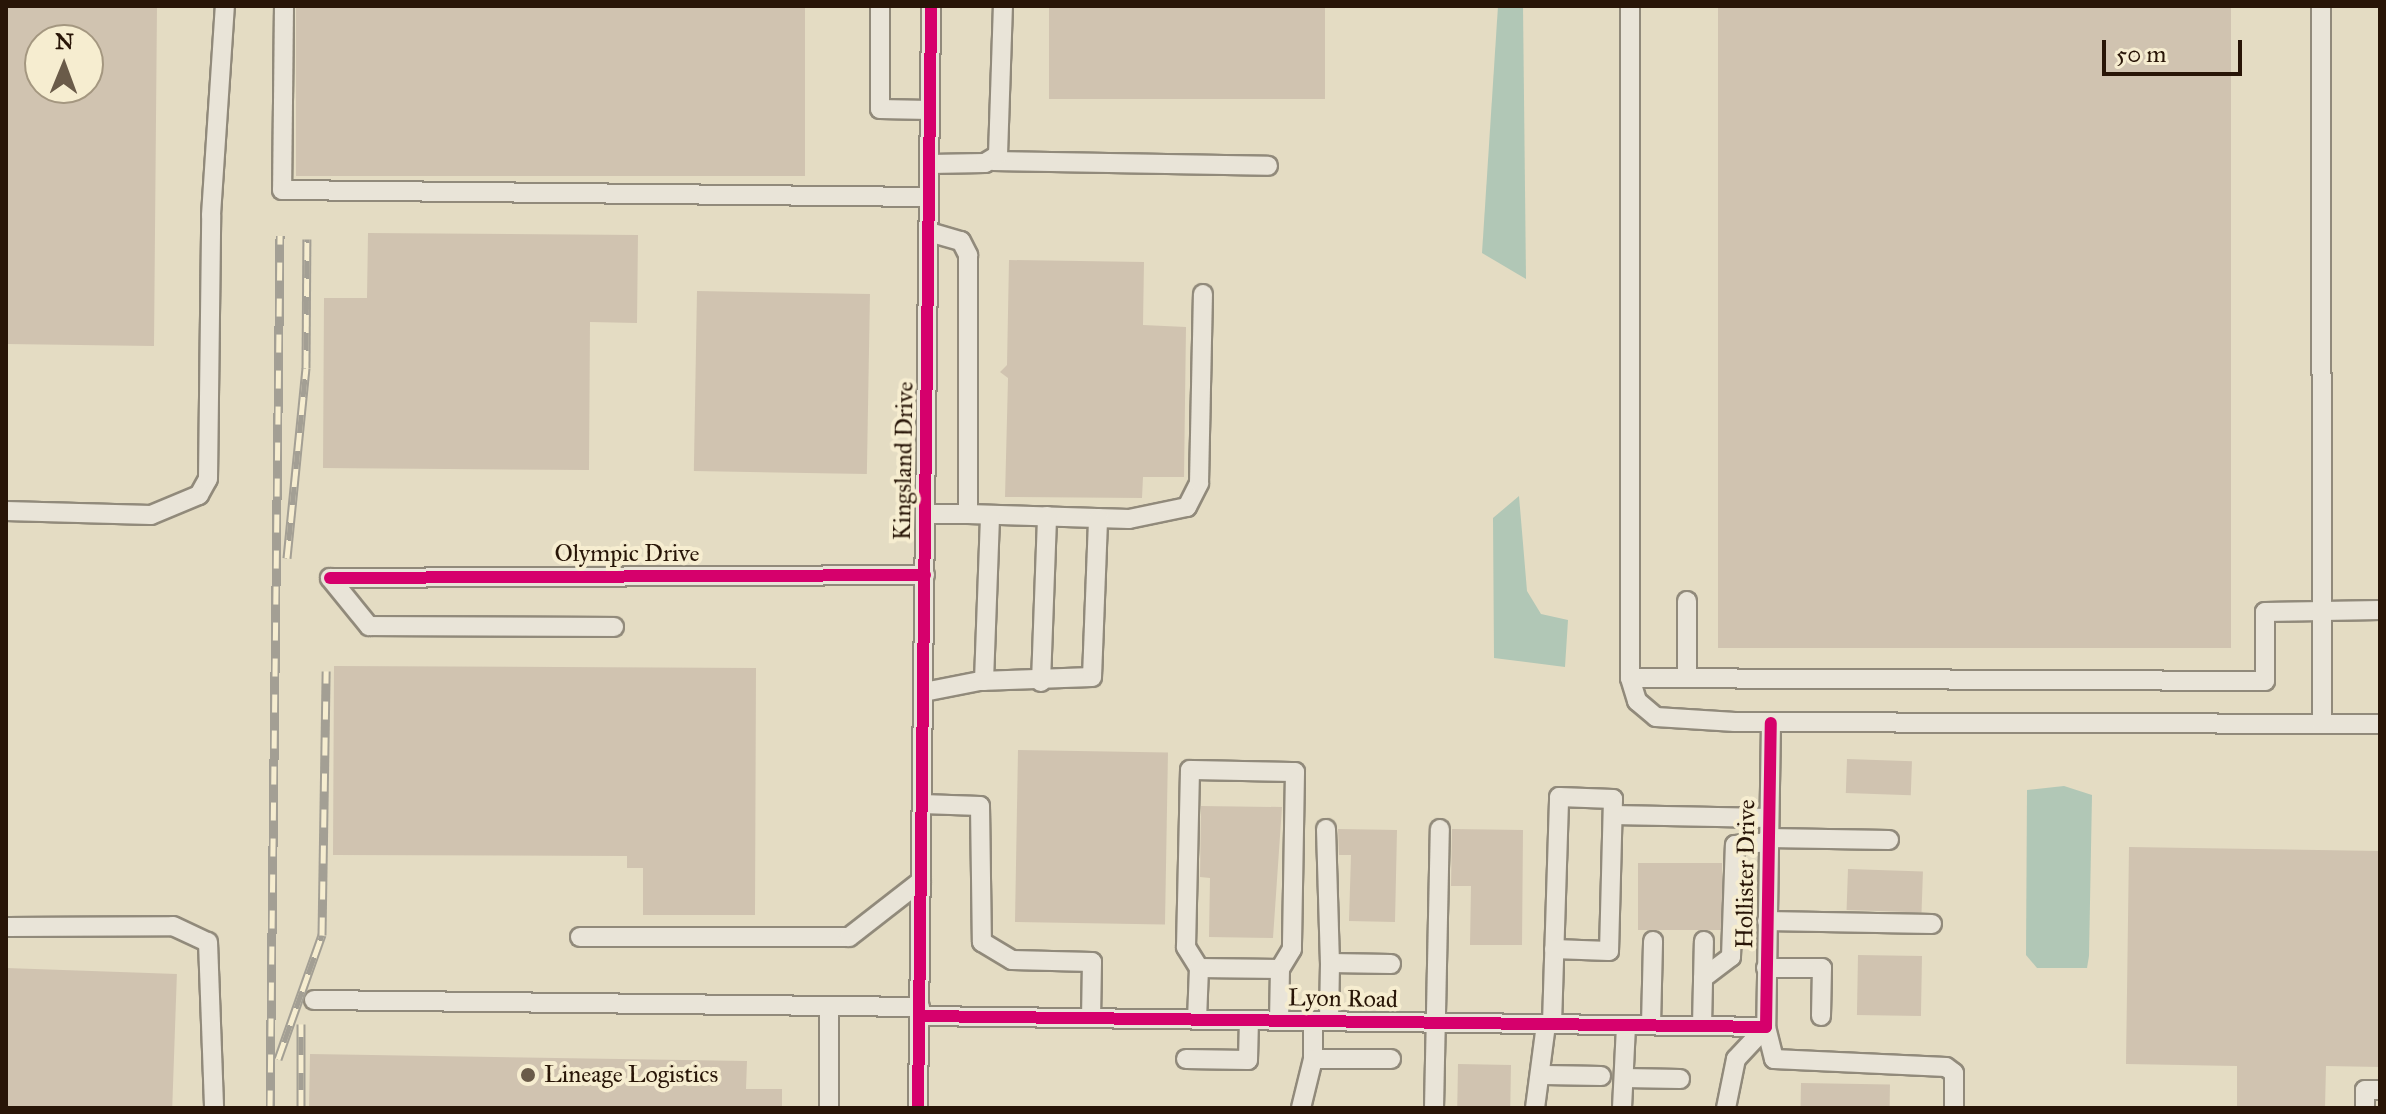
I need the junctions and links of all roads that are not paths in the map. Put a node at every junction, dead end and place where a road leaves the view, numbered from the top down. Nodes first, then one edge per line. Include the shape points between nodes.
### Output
1 (225, 6) edge
2 (284, 6) edge
3 (880, 6) edge
4 (931, 6) edge
5 (1003, 6) edge
6 (1630, 6) edge
7 (2321, 6) edge
8 (930, 110) junction
9 (993, 161) junction
10 (930, 164) junction
11 (1268, 166) dead end
12 (929, 197) junction
13 (929, 232) junction
14 (1203, 294) dead end
15 (6, 511) edge
16 (926, 514) junction
17 (968, 514) junction
18 (990, 515) junction
19 (1047, 516) junction
20 (1098, 518) junction
21 (925, 575) junction
22 (1687, 601) dead end
23 (2380, 610) edge
24 (2322, 614) junction
25 (614, 627) dead end
26 (1630, 678) junction
27 (1687, 678) junction
28 (984, 681) junction
29 (1041, 682) junction
30 (924, 692) junction
31 (1771, 723) junction
32 (2322, 724) junction
33 (2380, 724) edge
34 (922, 804) junction
35 (1613, 815) junction
36 (1769, 818) junction
37 (1326, 829) dead end
38 (1440, 829) dead end
39 (1768, 840) junction
40 (1889, 840) dead end
41 (921, 881) junction
42 (1767, 921) junction
43 (1932, 924) dead end
44 (6, 927) edge
45 (580, 937) dead end
46 (1653, 941) dead end
47 (1704, 941) dead end
48 (1554, 949) junction
49 (1330, 963) junction
50 (1391, 964) dead end
51 (1199, 968) junction
52 (1766, 968) junction
53 (1280, 969) junction
54 (1703, 978) junction
55 (314, 1000) dead end
56 (829, 1006) junction
57 (920, 1011) junction
58 (1821, 1016) dead end
59 (1091, 1018) junction
60 (1197, 1020) junction
61 (1249, 1020) junction
62 (1279, 1021) junction
63 (1321, 1021) junction
64 (1435, 1022) junction
65 (1549, 1024) junction
66 (1626, 1025) junction
67 (1651, 1025) junction
68 (1702, 1026) junction
69 (1766, 1027) junction
70 (1186, 1059) dead end
71 (1313, 1059) junction
72 (1391, 1059) dead end
73 (1545, 1075) junction
74 (1601, 1076) dead end
75 (1624, 1078) junction
76 (1680, 1079) dead end
77 (2380, 1090) edge
78 (214, 1108) edge
79 (829, 1108) edge
80 (918, 1108) edge
81 (1301, 1108) edge
82 (1434, 1108) edge
83 (1535, 1108) edge
84 (1622, 1108) edge
85 (1726, 1108) edge
86 (1954, 1108) edge
87 (2365, 1108) edge

1 - 15 street via 211,215 208,479 199,495 151,515
2 - 12 street via 282,190
3 - 8 street via 880,109
4 - 8 street, Kingsland Drive
5 - 9 street
6 - 26 street
7 - 24 street
8 - 10 street, Kingsland Drive
9 - 10 street
9 - 11 street
10 - 12 street, Kingsland Drive
12 - 13 street, Kingsland Drive
13 - 16 street, Kingsland Drive
13 - 17 street via 961,241 968,255
14 - 20 street via 1199,483 1187,507 1170,516
16 - 17 street
16 - 21 street, Kingsland Drive
17 - 18 street
18 - 19 street
18 - 28 street
19 - 20 street
19 - 29 street
20 - 29 street via 1096,671 1088,681
21 - 25 street, Olympic Drive via 330,578 369,626
21 - 30 street, Kingsland Drive
22 - 27 street
23 - 24 street
24 - 27 street via 2265,612 2265,681
24 - 32 street
26 - 27 street
26 - 31 street via 1637,701 1656,717
28 - 29 street
28 - 30 street
30 - 34 street, Kingsland Drive
31 - 32 street
31 - 36 street, Hollister Drive
32 - 33 street
34 - 41 street, Kingsland Drive
34 - 59 street via 980,806 982,942 1012,960 1092,962
35 - 36 street
35 - 48 street via 1609,951
35 - 48 street via 1613,799 1559,797
36 - 39 street, Hollister Drive
37 - 49 street
38 - 64 street
39 - 40 street
39 - 42 street, Hollister Drive
39 - 54 street via 1735,845 1731,957
41 - 45 street via 849,937
41 - 57 street, Kingsland Drive
42 - 43 street
42 - 52 street, Hollister Drive
44 - 78 street via 173,926 208,942
46 - 67 street
47 - 54 street
48 - 65 street
49 - 50 street
49 - 63 street
51 - 53 street
51 - 53 street via 1186,947 1190,770 1295,772 1292,949
51 - 60 street
52 - 58 street via 1822,968
52 - 69 street, Hollister Drive
53 - 62 street
54 - 68 street
55 - 56 street, Lyon Road
56 - 57 street, Lyon Road
56 - 79 street
57 - 59 street, Lyon Road
57 - 80 street, Kingsland Drive
59 - 60 street, Lyon Road
60 - 61 street, Lyon Road
61 - 62 street, Lyon Road
61 - 70 street via 1248,1060
62 - 63 street, Lyon Road
63 - 64 street, Lyon Road
63 - 71 street
64 - 65 street, Lyon Road
64 - 82 street
65 - 66 street, Lyon Road
65 - 73 street
66 - 67 street, Lyon Road
66 - 75 street
67 - 68 street, Lyon Road
68 - 69 street, Lyon Road
69 - 85 street via 1736,1059
69 - 86 street via 1774,1059 1782,1063 1946,1067 1954,1073
71 - 72 street
71 - 81 street
73 - 74 street
73 - 83 street
75 - 76 street
75 - 84 street
77 - 87 street via 2365,1090

